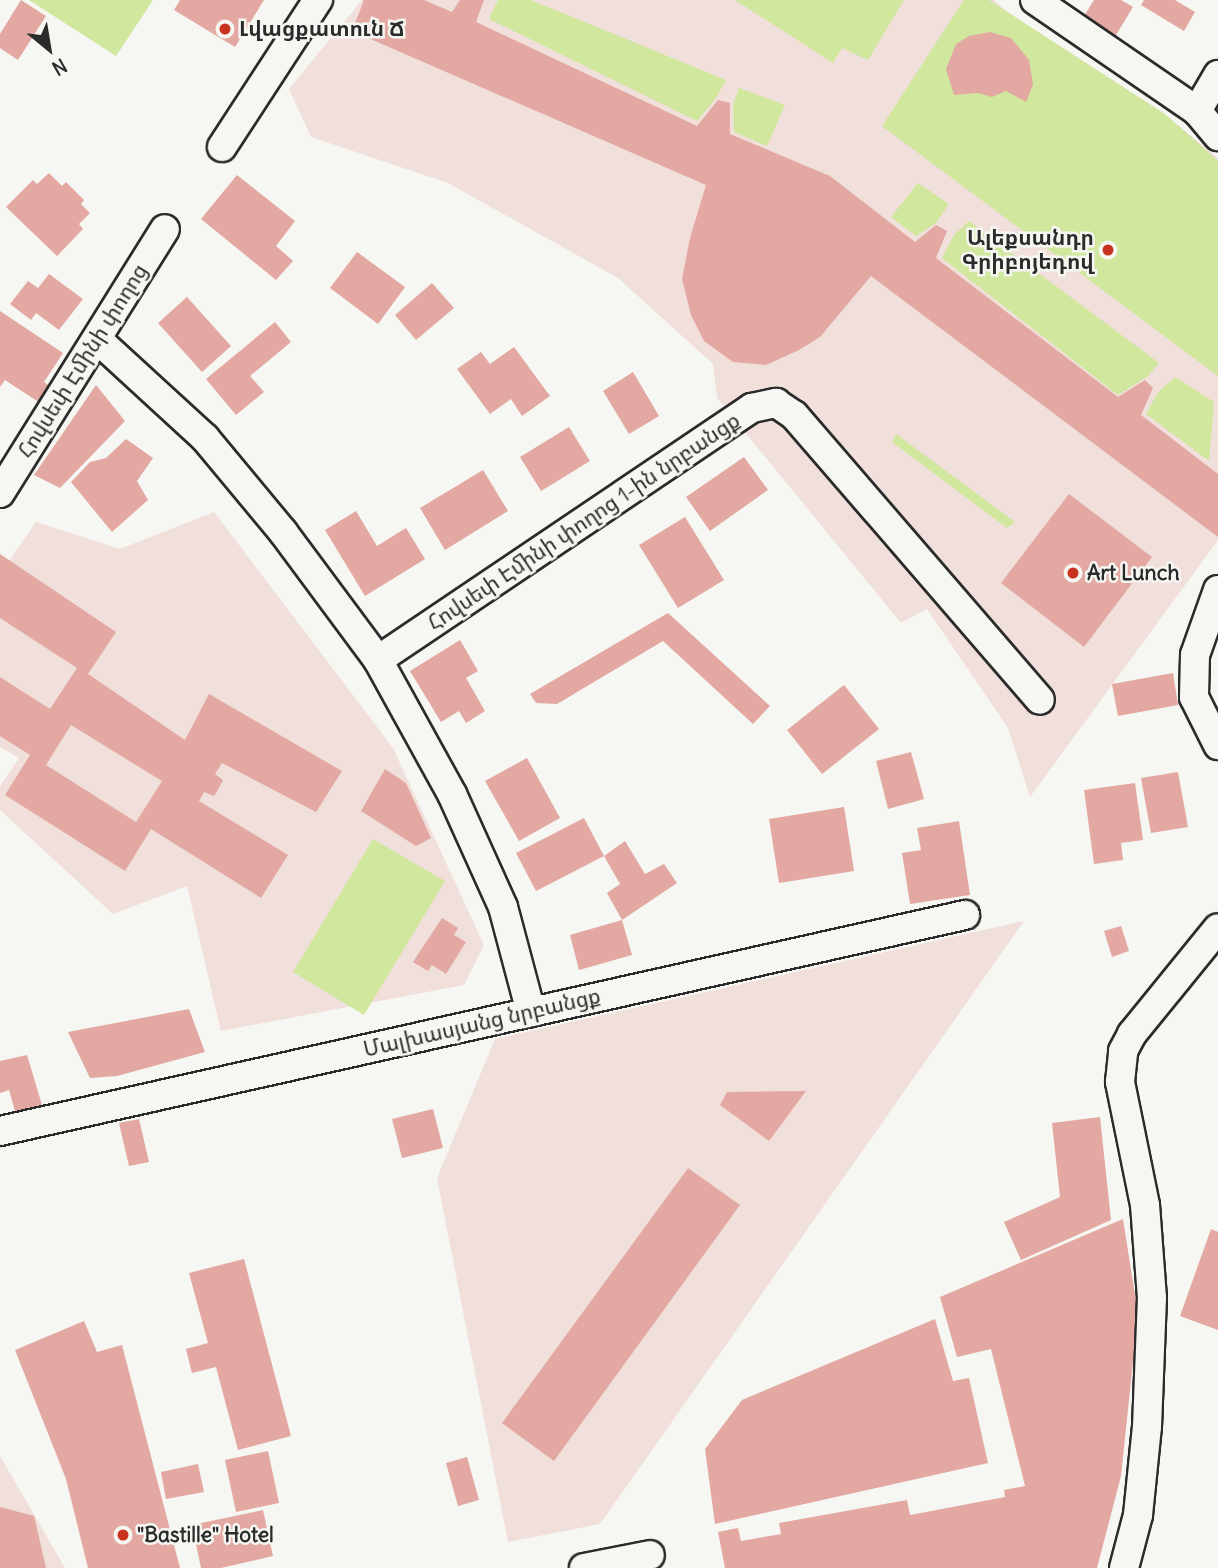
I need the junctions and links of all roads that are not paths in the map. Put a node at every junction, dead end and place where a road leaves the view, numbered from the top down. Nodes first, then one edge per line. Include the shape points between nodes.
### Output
1 (318, 0) edge
2 (1035, 0) edge
3 (1218, 75) edge
4 (1197, 111) junction
5 (1218, 136) edge
6 (222, 148) dead end
7 (165, 229) dead end
8 (97, 338) junction
9 (0, 493) edge
10 (1218, 590) edge
11 (378, 660) junction
12 (1040, 700) dead end
13 (1218, 745) edge
14 (965, 915) dead end
15 (1218, 929) edge
16 (531, 1012) junction
17 (0, 1131) edge
18 (650, 1555) dead end
19 (584, 1568) edge
20 (1124, 1568) edge

1 - 6 street
2 - 4 street
3 - 4 street
4 - 5 street
7 - 8 street, Հովսեփ Էմինի փողոց
8 - 9 street, Հովսեփ Էմինի փողոց
8 - 11 street via 205,438 283,532
10 - 13 street via 1195,655 1194,697
11 - 12 street, Հովսեփ Էմինի փողոց 1-ին նրբանցք via 752,408 776,402 794,415
11 - 16 street via 452,794 503,907
14 - 16 street, Մալխասյանց նրբանցք
15 - 20 street via 1123,1051 1120,1082 1145,1205 1152,1298 1138,1515
16 - 17 street, Մալխասյանց նրբանցք
18 - 19 street

